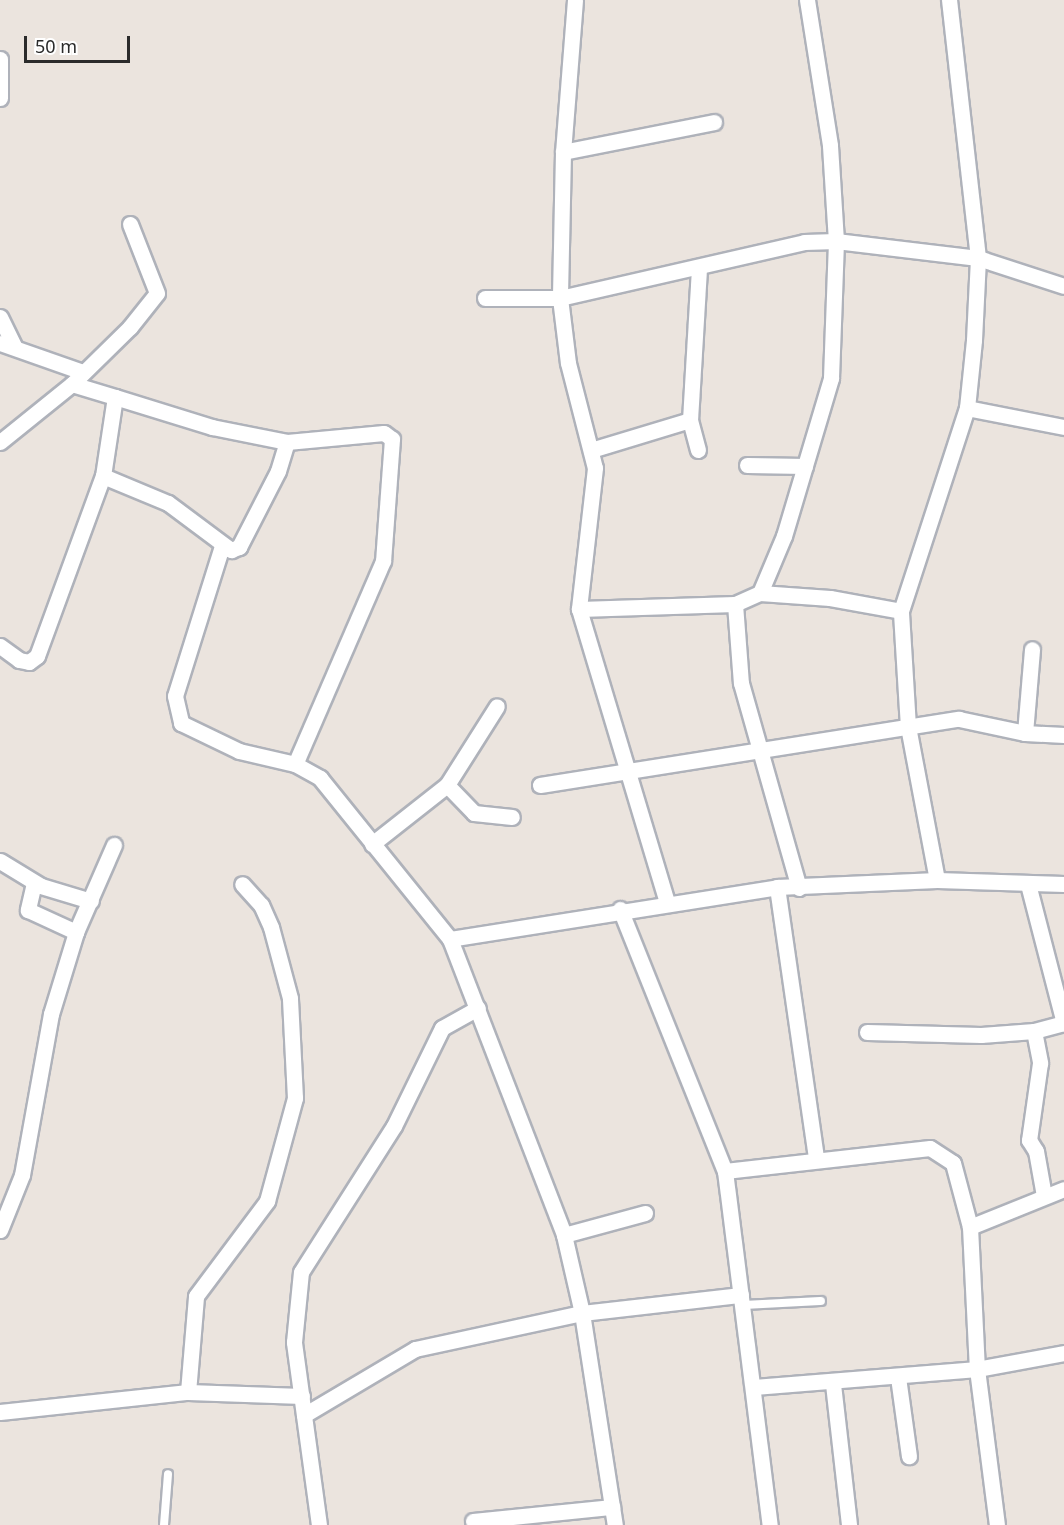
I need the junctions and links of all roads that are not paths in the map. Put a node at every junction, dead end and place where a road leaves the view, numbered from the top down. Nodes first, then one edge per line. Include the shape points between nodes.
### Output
1 (575, 0) edge
2 (807, 0) edge
3 (949, 0) edge
4 (0, 59) edge
5 (0, 98) edge
6 (714, 122) dead end
7 (563, 152) junction
8 (130, 224) dead end
9 (836, 241) junction
10 (978, 258) junction
11 (699, 268) junction
12 (1064, 286) edge
13 (485, 298) dead end
14 (560, 298) junction
15 (0, 316) edge
16 (7, 344) edge
17 (76, 378) junction
18 (115, 397) junction
19 (967, 408) junction
20 (690, 420) junction
21 (1064, 427) edge
22 (0, 442) edge
23 (287, 442) junction
24 (591, 450) junction
25 (698, 450) dead end
26 (747, 465) dead end
27 (805, 466) junction
28 (103, 476) junction
29 (222, 546) junction
30 (760, 593) junction
31 (735, 604) junction
32 (579, 609) junction
33 (901, 611) junction
34 (0, 646) edge
35 (1032, 649) dead end
36 (497, 706) dead end
37 (908, 726) junction
38 (1026, 734) junction
39 (1064, 735) edge
40 (760, 748) junction
41 (295, 764) junction
42 (624, 771) junction
43 (447, 785) junction
44 (540, 785) dead end
45 (512, 817) dead end
46 (114, 844) dead end
47 (372, 844) junction
48 (0, 861) edge
49 (937, 880) junction
50 (34, 883) junction
51 (242, 884) dead end
52 (1028, 884) junction
53 (1064, 884) edge
54 (777, 887) junction
55 (799, 888) junction
56 (91, 901) junction
57 (667, 903) junction
58 (620, 909) junction
59 (76, 932) junction
60 (450, 939) junction
61 (478, 1008) junction
62 (1064, 1023) edge
63 (1034, 1031) junction
64 (867, 1032) dead end
65 (816, 1157) junction
66 (725, 1171) junction
67 (1064, 1189) edge
68 (1044, 1196) junction
69 (645, 1213) dead end
70 (970, 1227) junction
71 (0, 1230) edge
72 (564, 1235) junction
73 (742, 1300) junction
74 (821, 1301) dead end
75 (582, 1313) junction
76 (1064, 1353) edge
77 (977, 1369) junction
78 (898, 1377) junction
79 (833, 1384) junction
80 (754, 1387) junction
81 (188, 1392) junction
82 (302, 1396) junction
83 (0, 1412) edge
84 (304, 1414) junction
85 (909, 1456) dead end
86 (168, 1474) dead end
87 (612, 1506) junction
88 (473, 1521) dead end
89 (164, 1525) edge
90 (319, 1525) edge
91 (615, 1525) edge
92 (770, 1525) edge
93 (849, 1525) edge
94 (998, 1525) edge

1 - 7 street
2 - 9 street via 830,145
3 - 10 street
4 - 5 street
6 - 7 street
7 - 14 street
8 - 17 street via 157,293 130,327
9 - 10 street
9 - 11 street via 804,242
9 - 27 street via 831,378
10 - 12 street
10 - 19 street
11 - 14 street
11 - 20 street
13 - 14 street
14 - 24 street via 568,363
15 - 16 street
16 - 17 street
17 - 18 street
17 - 22 street
18 - 23 street via 212,427
18 - 28 street
19 - 21 street
19 - 33 street
20 - 24 street
20 - 25 street
23 - 29 street via 278,471 239,547
23 - 41 street via 384,434 393,447 383,561
24 - 32 street via 595,480
26 - 27 street
27 - 30 street via 784,536
28 - 29 street via 168,503
28 - 34 street via 37,656 29,662 19,660
29 - 41 street via 175,696 176,709 182,723 213,740
30 - 31 street
30 - 33 street via 830,597
31 - 32 street
31 - 40 street via 741,683
32 - 42 street
33 - 37 street
35 - 38 street
36 - 43 street
37 - 38 street via 960,719
37 - 40 street
37 - 49 street
38 - 39 street
40 - 42 street
40 - 55 street
41 - 47 street via 320,778
42 - 44 street
42 - 57 street
43 - 45 street via 474,813
43 - 47 street
46 - 56 street
47 - 60 street
48 - 50 street
49 - 52 street
49 - 55 street
50 - 56 street
50 - 59 street via 28,910
51 - 81 street via 261,904 271,927 290,998 296,1098 267,1200 196,1296
52 - 53 street
52 - 62 street
54 - 55 street
54 - 57 street
54 - 65 street
56 - 59 street
57 - 58 street
58 - 60 street
58 - 66 street
59 - 71 street via 51,1014 22,1175
60 - 61 street
61 - 72 street
61 - 82 street via 442,1028 394,1126 301,1272 294,1342
62 - 63 street
63 - 64 street via 981,1035
63 - 68 street via 1040,1063 1029,1140 1036,1151
65 - 66 street
65 - 70 street via 930,1148 942,1153 960,1176
66 - 73 street
67 - 68 street
68 - 70 street
69 - 72 street
70 - 77 street
72 - 75 street
73 - 74 lane
73 - 75 street
73 - 80 street
75 - 84 street via 415,1349
75 - 87 street
76 - 77 street
77 - 78 street
77 - 94 street
78 - 79 street
78 - 85 street
79 - 80 street
79 - 93 street
80 - 92 street
81 - 82 street
81 - 83 street
82 - 84 street
84 - 90 street
86 - 89 lane
87 - 88 street
87 - 91 street

